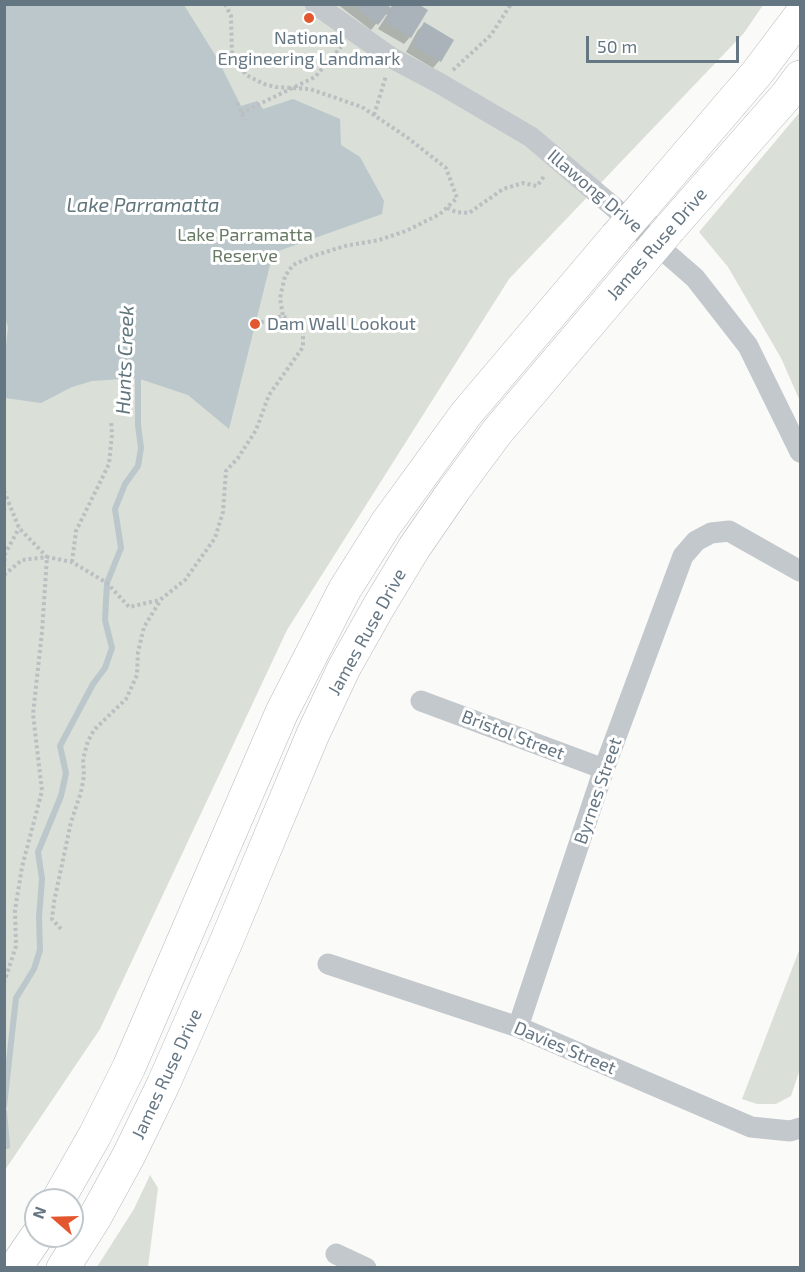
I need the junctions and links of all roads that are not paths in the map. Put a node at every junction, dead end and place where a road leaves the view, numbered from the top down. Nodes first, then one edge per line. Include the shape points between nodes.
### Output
1 (315, 4) edge
2 (801, 16) edge
3 (801, 77) edge
4 (801, 452) edge
5 (801, 571) edge
6 (422, 701) dead end
7 (604, 769) junction
8 (328, 964) dead end
9 (518, 1027) junction
10 (801, 1128) edge
11 (65, 1188) edge
12 (29, 1248) edge
13 (336, 1254) dead end
14 (15, 1268) edge
15 (63, 1268) edge
16 (366, 1268) edge

1 - 4 street, Illawong Drive via 392,58 531,137 694,278 748,346
2 - 11 highway, James Ruse Drive, bridge via 757,73 466,414 392,515 345,589 282,712 129,1067
3 - 15 highway, James Ruse Drive, bridge via 497,432 414,548 344,668 158,1095 109,1192
5 - 7 street, Byrnes Street via 729,531 711,533 696,541 683,556
6 - 7 street, Bristol Street
7 - 9 street, Byrnes Street
8 - 9 street, Davies Street
9 - 10 street, Davies Street via 751,1127 790,1131
12 - 14 highway
13 - 16 street

